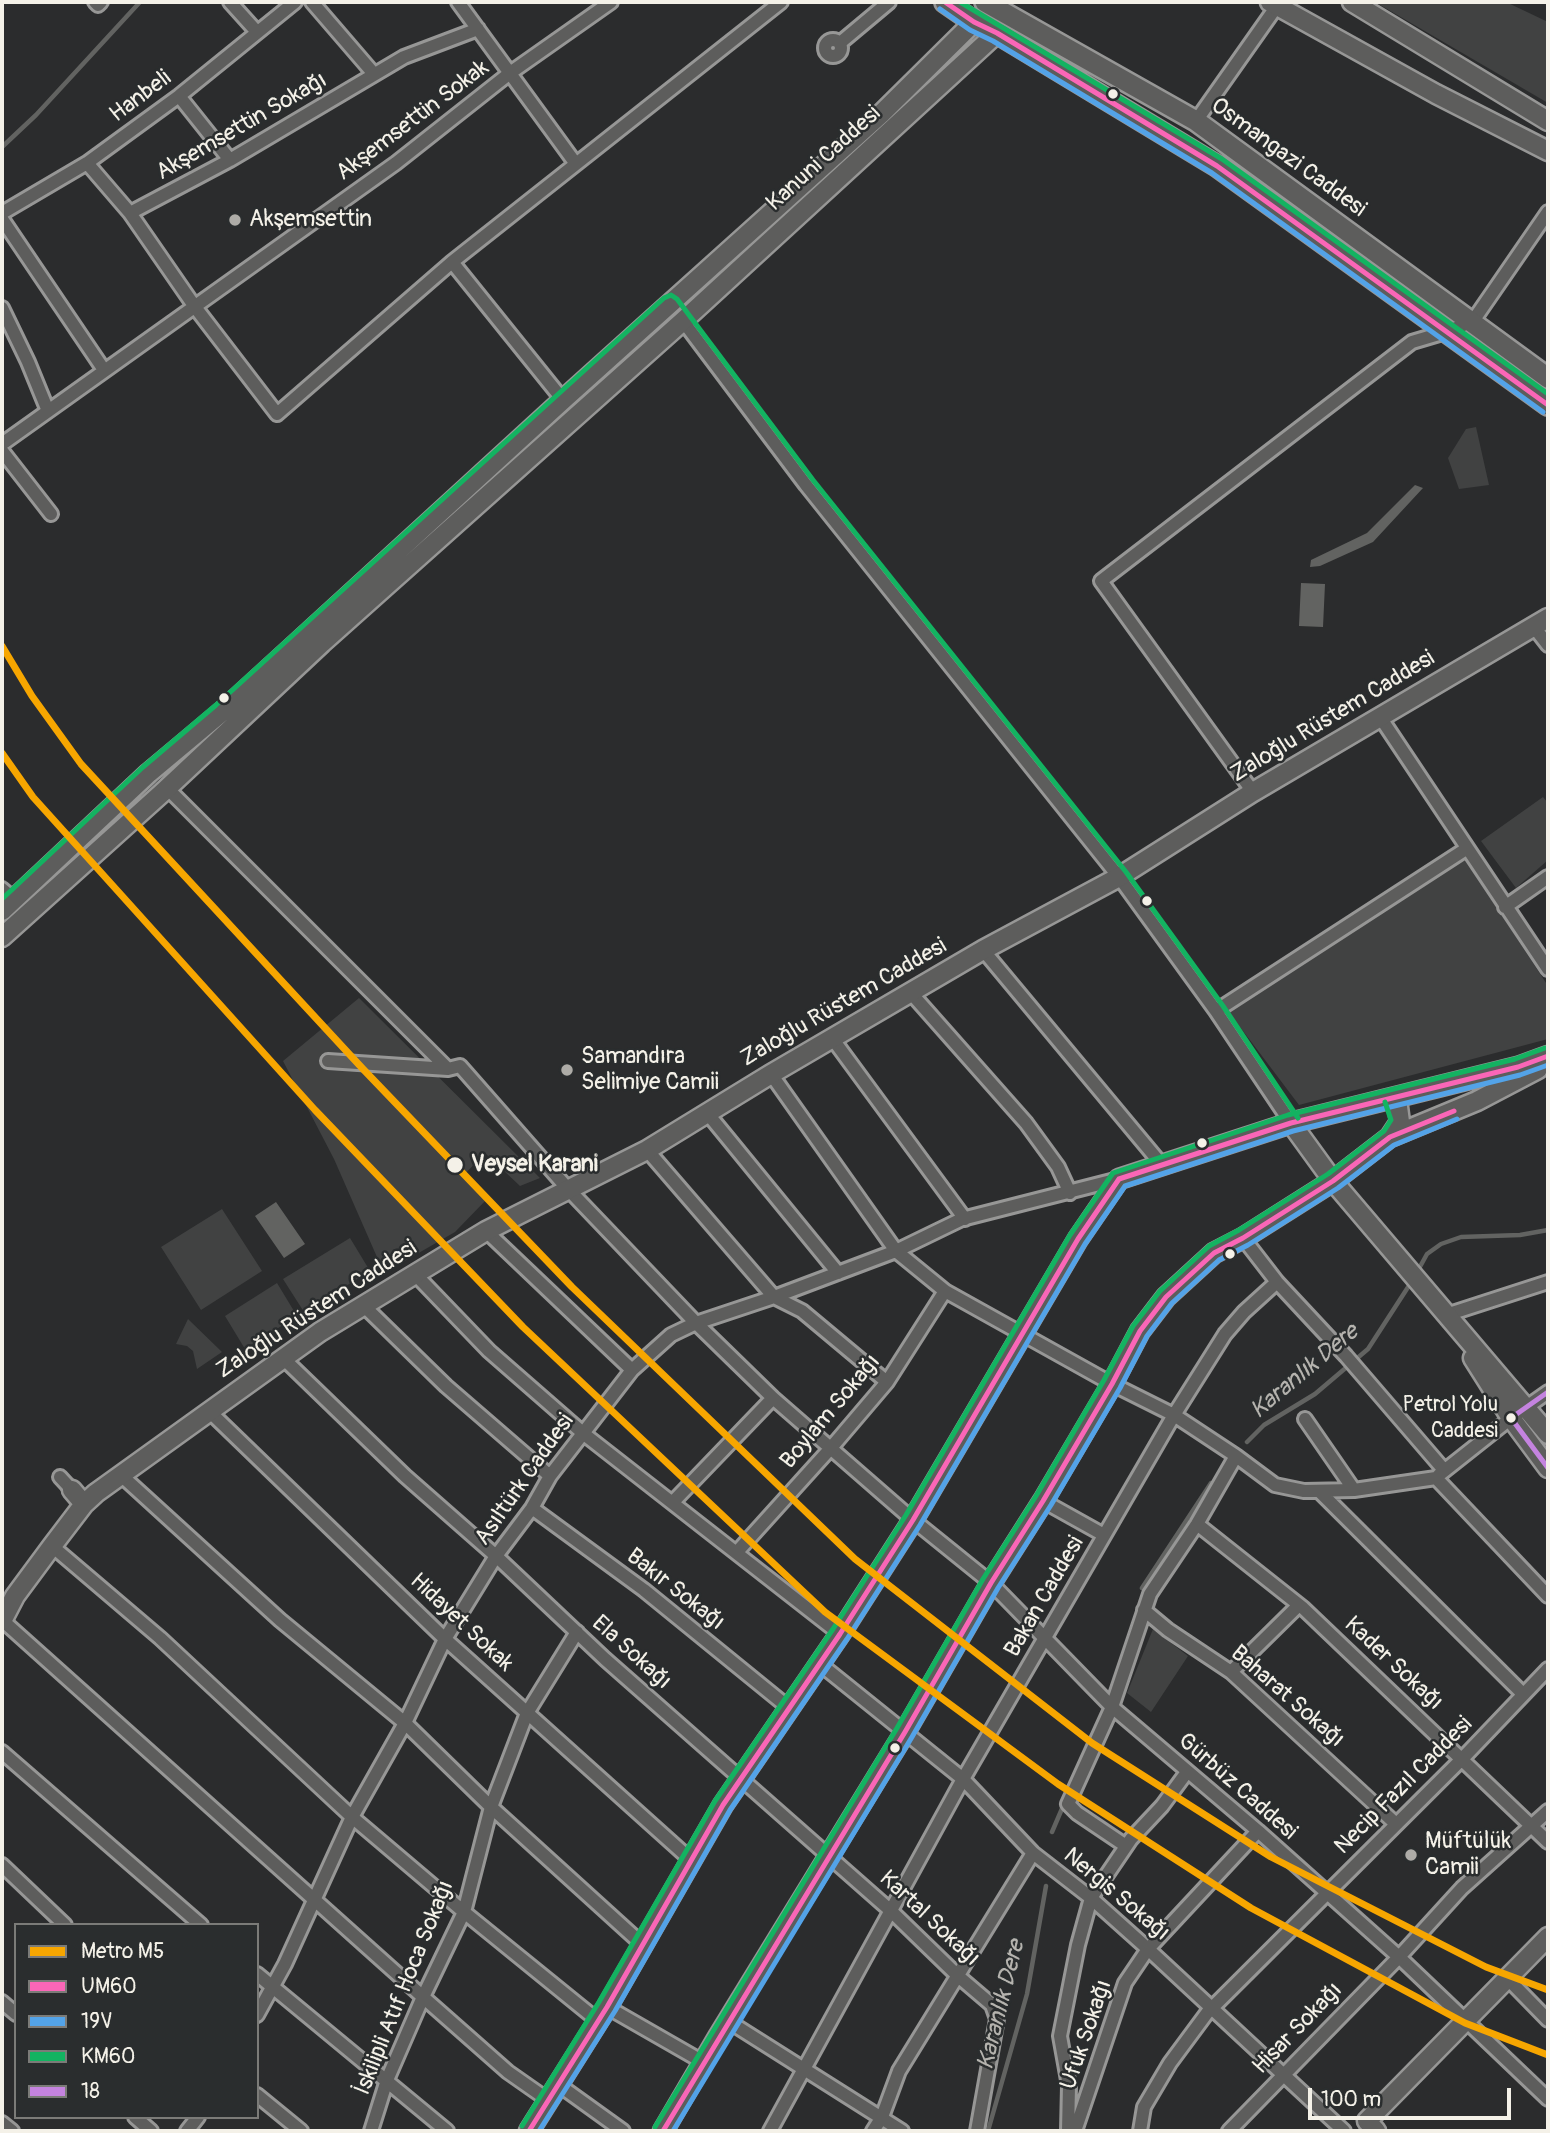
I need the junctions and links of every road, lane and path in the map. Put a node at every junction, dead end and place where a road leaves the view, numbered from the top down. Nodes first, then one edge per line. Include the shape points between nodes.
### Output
1 (94, 2) edge
2 (102, 2) edge
3 (230, 2) edge
4 (295, 2) edge
5 (312, 2) edge
6 (458, 2) edge
7 (611, 2) edge
8 (781, 2) edge
9 (888, 2) edge
10 (946, 2) edge
11 (1352, 2) edge
12 (1273, 4) edge
13 (992, 6) edge
14 (974, 22) junction
15 (478, 29) junction
16 (257, 32) junction
17 (997, 33) junction
18 (840, 43) dead end
19 (374, 74) junction
20 (510, 74) junction
21 (179, 96) junction
22 (1196, 121) junction
23 (1548, 121) edge
24 (1548, 151) edge
25 (230, 160) junction
26 (87, 163) junction
27 (576, 164) junction
28 (1548, 212) edge
29 (2, 213) edge
30 (130, 213) junction
31 (2, 219) edge
32 (452, 262) junction
33 (670, 304) junction
34 (195, 307) junction
35 (2, 308) edge
36 (683, 321) junction
37 (1473, 321) junction
38 (1449, 331) junction
39 (104, 370) junction
40 (1548, 378) edge
41 (563, 400) junction
42 (1548, 405) edge
43 (48, 411) junction
44 (2, 444) edge
45 (2, 452) edge
46 (51, 514) dead end
47 (1541, 622) edge
48 (1548, 645) edge
49 (1380, 717) junction
50 (167, 788) junction
51 (1253, 792) junction
52 (1466, 849) junction
53 (1119, 877) junction
54 (1548, 877) edge
55 (6, 900) edge
56 (1505, 906) junction
57 (2, 937) edge
58 (983, 950) junction
59 (1548, 969) edge
60 (911, 993) junction
61 (1216, 1011) junction
62 (832, 1038) junction
63 (1548, 1056) edge
64 (328, 1061) dead end
65 (1548, 1064) edge
66 (448, 1069) junction
67 (771, 1074) junction
68 (1393, 1098) junction
69 (708, 1114) junction
70 (1291, 1123) junction
71 (1390, 1136) junction
72 (647, 1150) junction
73 (1162, 1165) junction
74 (1348, 1168) junction
75 (1119, 1179) junction
76 (1334, 1181) junction
77 (568, 1189) junction
78 (1070, 1193) junction
79 (1349, 1199) junction
80 (965, 1219) junction
81 (486, 1231) junction
82 (1243, 1238) junction
83 (896, 1251) junction
84 (414, 1273) junction
85 (838, 1273) junction
86 (1277, 1282) junction
87 (1548, 1282) edge
88 (946, 1292) junction
89 (774, 1297) junction
90 (363, 1305) junction
91 (1446, 1315) junction
92 (696, 1324) junction
93 (1023, 1333) junction
94 (283, 1358) junction
95 (632, 1370) junction
96 (887, 1382) junction
97 (1112, 1384) junction
98 (1548, 1392) edge
99 (773, 1398) junction
100 (1527, 1407) junction
101 (209, 1411) junction
102 (1174, 1415) junction
103 (1511, 1418) junction
104 (1305, 1419) dead end
105 (584, 1434) junction
106 (1548, 1434) edge
107 (830, 1449) junction
108 (1236, 1456) junction
109 (1548, 1468) edge
110 (1440, 1474) junction
111 (122, 1476) junction
112 (550, 1476) junction
113 (66, 1484) dead end
114 (1354, 1490) junction
115 (1319, 1491) junction
116 (1043, 1501) junction
117 (673, 1502) junction
118 (84, 1504) junction
119 (532, 1508) junction
120 (913, 1520) junction
121 (1197, 1524) junction
122 (1104, 1535) junction
123 (52, 1546) junction
124 (737, 1552) junction
125 (496, 1556) junction
126 (990, 1583) junction
127 (1548, 1596) edge
128 (1299, 1605) junction
129 (1144, 1610) junction
130 (2, 1620) edge
131 (577, 1632) junction
132 (840, 1634) junction
133 (445, 1639) junction
134 (1045, 1640) junction
135 (820, 1664) junction
136 (1548, 1669) edge
137 (1231, 1672) junction
138 (1523, 1694) junction
139 (1112, 1707) junction
140 (789, 1708) junction
141 (527, 1713) junction
142 (405, 1723) junction
143 (905, 1732) junction
144 (2, 1752) edge
145 (1462, 1759) junction
146 (1186, 1772) junction
147 (740, 1779) junction
148 (963, 1779) junction
149 (491, 1807) junction
150 (1548, 1811) edge
151 (352, 1817) junction
152 (1396, 1824) junction
153 (1532, 1826) junction
154 (1258, 1831) junction
155 (1548, 1842) edge
156 (1126, 1846) junction
157 (1033, 1853) junction
158 (828, 1856) junction
159 (691, 1860) junction
160 (2, 1865) edge
161 (1327, 1893) junction
162 (315, 1898) junction
163 (1091, 1898) junction
164 (891, 1911) junction
165 (464, 1912) junction
166 (63, 1923) edge
167 (199, 1923) edge
168 (1548, 1937) edge
169 (643, 1945) junction
170 (1148, 1949) junction
171 (1399, 1956) junction
172 (259, 1976) edge
173 (958, 1976) junction
174 (1507, 1978) junction
175 (271, 1986) junction
176 (423, 1997) junction
177 (1213, 2007) junction
178 (259, 2011) edge
179 (602, 2013) junction
180 (1465, 2020) junction
181 (1548, 2020) edge
182 (728, 2021) junction
183 (703, 2062) junction
184 (805, 2068) junction
185 (1282, 2075) junction
186 (387, 2080) junction
187 (559, 2085) junction
188 (259, 2097) edge
189 (1548, 2099) edge
190 (548, 2100) junction
191 (882, 2117) junction
192 (137, 2119) edge
193 (2, 2123) edge
194 (1366, 2128) edge
195 (12, 2131) edge
196 (151, 2131) edge
197 (300, 2131) edge
198 (371, 2131) edge
199 (447, 2131) edge
200 (529, 2131) edge
201 (623, 2131) edge
202 (663, 2131) edge
203 (770, 2131) edge
204 (873, 2131) edge
205 (902, 2131) edge
206 (977, 2131) edge
207 (1068, 2131) edge
208 (1075, 2131) edge
209 (1140, 2131) edge
210 (1229, 2131) edge
211 (1344, 2131) edge

1 - 2 street
3 - 16 street
4 - 16 street, Hanbeli
5 - 19 street
6 - 15 street
7 - 20 street, Akşemsettin Sokak
8 - 27 street
9 - 18 street
10 - 14 main road, Osmangazi Caddesi
11 - 23 street
12 - 22 street
12 - 24 street
13 - 14 main road
13 - 17 main road
13 - 22 main road, Osmangazi Caddesi
14 - 17 main road, Osmangazi Caddesi
14 - 33 street, Kanuni Caddesi via 881,114
15 - 19 street, Akşemsettin Sokağı via 404,57
15 - 20 street
16 - 21 street, Hanbeli
17 - 36 street, Kanuni Caddesi
17 - 38 main road, Osmangazi Caddesi via 1217,166
19 - 25 street, Akşemsettin Sokağı
20 - 27 street
20 - 34 street, Akşemsettin Sokak via 396,163
21 - 25 street
21 - 26 street, Hanbeli
22 - 37 main road, Osmangazi Caddesi
25 - 30 street, Akşemsettin Sokağı
26 - 29 street, Hanbeli
26 - 30 street
27 - 32 street
28 - 37 street
30 - 34 street
31 - 39 street
32 - 34 street via 276,414
32 - 41 street
33 - 36 street
33 - 41 street, Kanuni Caddesi
34 - 39 street, Akşemsettin Sokak
35 - 43 street
36 - 50 street, Kanuni Caddesi
36 - 53 street via 806,485
37 - 38 street
37 - 40 main road, Osmangazi Caddesi
38 - 42 main road, Osmangazi Caddesi
38 - 51 street via 1412,342 1101,581
39 - 43 street, Akşemsettin Sokak
41 - 55 street, Kanuni Caddesi via 232,703
43 - 44 street, Akşemsettin Sokak
45 - 46 street
47 - 48 street
47 - 49 street, Zaloğlu Rüstem Caddesi
49 - 51 street, Zaloğlu Rüstem Caddesi
49 - 52 street
50 - 57 street, Kanuni Caddesi
50 - 66 street
51 - 53 street, Zaloğlu Rüstem Caddesi
52 - 56 street
52 - 61 street
53 - 58 street, Zaloğlu Rüstem Caddesi
53 - 61 street
54 - 56 street
56 - 59 street
58 - 60 street, Zaloğlu Rüstem Caddesi
58 - 73 street
60 - 62 street, Zaloğlu Rüstem Caddesi
60 - 78 street via 1026,1123 1058,1167
61 - 70 street
62 - 67 street, Zaloğlu Rüstem Caddesi
62 - 80 street
63 - 68 street
64 - 66 street
65 - 71 street via 1477,1101
66 - 77 street, Gürbüz Caddesi via 460,1066
67 - 69 street, Zaloğlu Rüstem Caddesi
67 - 83 street
68 - 70 street
68 - 71 street via 1400,1122
69 - 72 street, Zaloğlu Rüstem Caddesi
69 - 85 street
70 - 73 street
70 - 76 street
71 - 74 street
72 - 77 street, Zaloğlu Rüstem Caddesi
72 - 89 street
73 - 75 street
74 - 76 street
74 - 79 street
75 - 78 street, Asıltürk Caddesi
75 - 93 street
76 - 79 street
76 - 82 street
77 - 81 street, Zaloğlu Rüstem Caddesi
77 - 92 street, Gürbüz Caddesi
78 - 80 street, Asıltürk Caddesi
79 - 91 street
80 - 83 street, Asıltürk Caddesi
81 - 84 street, Zaloğlu Rüstem Caddesi
81 - 95 street
82 - 86 street
82 - 97 street via 1214,1253 1166,1297 1140,1331
83 - 85 street, Asıltürk Caddesi
83 - 88 street
84 - 90 street, Zaloğlu Rüstem Caddesi
84 - 105 street via 489,1351
85 - 89 street, Asıltürk Caddesi
86 - 102 street, Bakan Caddesi via 1225,1334
86 - 110 street via 1357,1368
87 - 91 street
88 - 93 street
88 - 96 street, Boylam Sokağı
89 - 92 street, Asıltürk Caddesi
89 - 96 street via 802,1311
90 - 94 street, Zaloğlu Rüstem Caddesi
90 - 112 street via 446,1386
91 - 100 street
91 - 103 street
92 - 95 street, Asıltürk Caddesi via 671,1335
92 - 99 street, Gürbüz Caddesi
93 - 97 street
93 - 120 street
94 - 101 street, Zaloğlu Rüstem Caddesi
94 - 125 street, Ela Sokağı
95 - 105 street, Asıltürk Caddesi
96 - 107 street, Boylam Sokağı
97 - 102 street
97 - 116 street
98 - 100 street
99 - 107 street, Gürbüz Caddesi
99 - 117 street
100 - 103 street
100 - 106 street
101 - 111 street, Zaloğlu Rüstem Caddesi
101 - 133 street, Hidayet Sokak
102 - 108 street
102 - 122 street, Bakan Caddesi
103 - 109 street
103 - 110 street
104 - 114 street
105 - 112 street, Asıltürk Caddesi
105 - 117 street
107 - 120 street, Gürbüz Caddesi
107 - 124 street, Boylam Sokağı
108 - 115 street via 1275,1485
108 - 121 street
110 - 114 street
110 - 127 street
111 - 118 street, Zaloğlu Rüstem Caddesi
111 - 142 street via 280,1620
112 - 119 street, Asıltürk Caddesi
113 - 118 street
114 - 115 street
115 - 138 street
116 - 122 street
116 - 126 street
117 - 124 street
118 - 123 street, Zaloğlu Rüstem Caddesi
119 - 125 street, Asıltürk Caddesi
119 - 140 street, Bakır Sokağı via 644,1590
120 - 126 street, Gürbüz Caddesi
120 - 132 street
121 - 128 street, Kader Sokağı
121 - 129 street
122 - 134 street, Bakan Caddesi
123 - 130 street, Zaloğlu Rüstem Caddesi
123 - 151 street via 160,1638
124 - 132 street
125 - 131 street, Ela Sokağı
125 - 133 street, Asıltürk Caddesi
126 - 134 street, Gürbüz Caddesi
126 - 143 street
128 - 137 street
128 - 145 street, Kader Sokağı
129 - 137 street, Baharat Sokağı
129 - 139 street
130 - 162 street
131 - 141 street, İskilipli Atıf Hoca Sokağı
131 - 147 street, Ela Sokağı
132 - 135 street
133 - 141 street, Hidayet Sokak
133 - 142 street, Asıltürk Caddesi
134 - 139 street, Gürbüz Caddesi
134 - 148 street, Bakan Caddesi
135 - 140 street
135 - 143 street
136 - 138 street, Necip Fazıl Caddesi
137 - 152 street, Baharat Sokağı
138 - 145 street, Necip Fazıl Caddesi
139 - 146 street, Gürbüz Caddesi
139 - 156 street via 1068,1804
140 - 147 street
141 - 149 street, İskilipli Atıf Hoca Sokağı
141 - 159 street, Hidayet Sokak
142 - 149 street
142 - 151 street, Asıltürk Caddesi
143 - 148 street
143 - 158 street
144 - 167 street
145 - 152 street, Necip Fazıl Caddesi
145 - 153 street, Kader Sokağı
146 - 154 street, Gürbüz Caddesi
146 - 156 street
147 - 158 street, Kartal Sokağı
147 - 159 street
148 - 157 street
148 - 164 street, Bakan Caddesi
149 - 165 street, İskilipli Atıf Hoca Sokağı
149 - 169 street
150 - 153 street, Hisar Sokağı
151 - 162 street, Asıltürk Caddesi
151 - 165 street
152 - 161 street, Necip Fazıl Caddesi
153 - 155 street, Kader Sokağı
153 - 171 street, Hisar Sokağı via 1462,1888
154 - 161 street, Gürbüz Caddesi
154 - 170 street, Ufuk Sokağı
156 - 163 street
157 - 163 street, Nergis Sokağı
157 - 173 street, Nergis Sokağı
158 - 164 street, Kartal Sokağı
158 - 182 street
159 - 169 street
160 - 166 street
161 - 171 street, Gürbüz Caddesi
161 - 177 street, Necip Fazıl Caddesi
162 - 175 street, Asıltürk Caddesi
162 - 176 street
163 - 170 street, Nergis Sokağı
163 - 207 street via 1060,2036 1069,2086
164 - 173 street, Kartal Sokağı
164 - 184 street, Bakan Caddesi
165 - 176 street, İskilipli Atıf Hoca Sokağı
165 - 179 street
168 - 174 street
169 - 179 street
170 - 177 street, Nergis Sokağı
170 - 208 street, Ufuk Sokağı via 1125,1983
171 - 180 street, Gürbüz Caddesi
171 - 185 street, Hisar Sokağı
172 - 175 street
173 - 191 street, Nergis Sokağı via 899,2071
173 - 206 street, Kartal Sokağı via 992,2005 997,2019
174 - 180 street
174 - 181 street
175 - 178 street, Asıltürk Caddesi
175 - 186 street
176 - 186 street, İskilipli Atıf Hoca Sokağı
176 - 190 street via 508,2072
177 - 185 street, Nergis Sokağı
177 - 209 street, Necip Fazıl Caddesi via 1163,2074 1144,2107
179 - 183 street
179 - 187 street
180 - 189 street, Gürbüz Caddesi
180 - 194 street
182 - 183 street
182 - 184 street
183 - 202 street
184 - 191 street
184 - 203 street, Bakan Caddesi
185 - 210 street, Hisar Sokağı
185 - 211 street, Nergis Sokağı
186 - 198 street, İskilipli Atıf Hoca Sokağı
186 - 199 street
187 - 190 street
187 - 201 street
188 - 197 street
190 - 200 street
191 - 204 street, Nergis Sokağı
191 - 205 street
192 - 196 street
193 - 195 street

